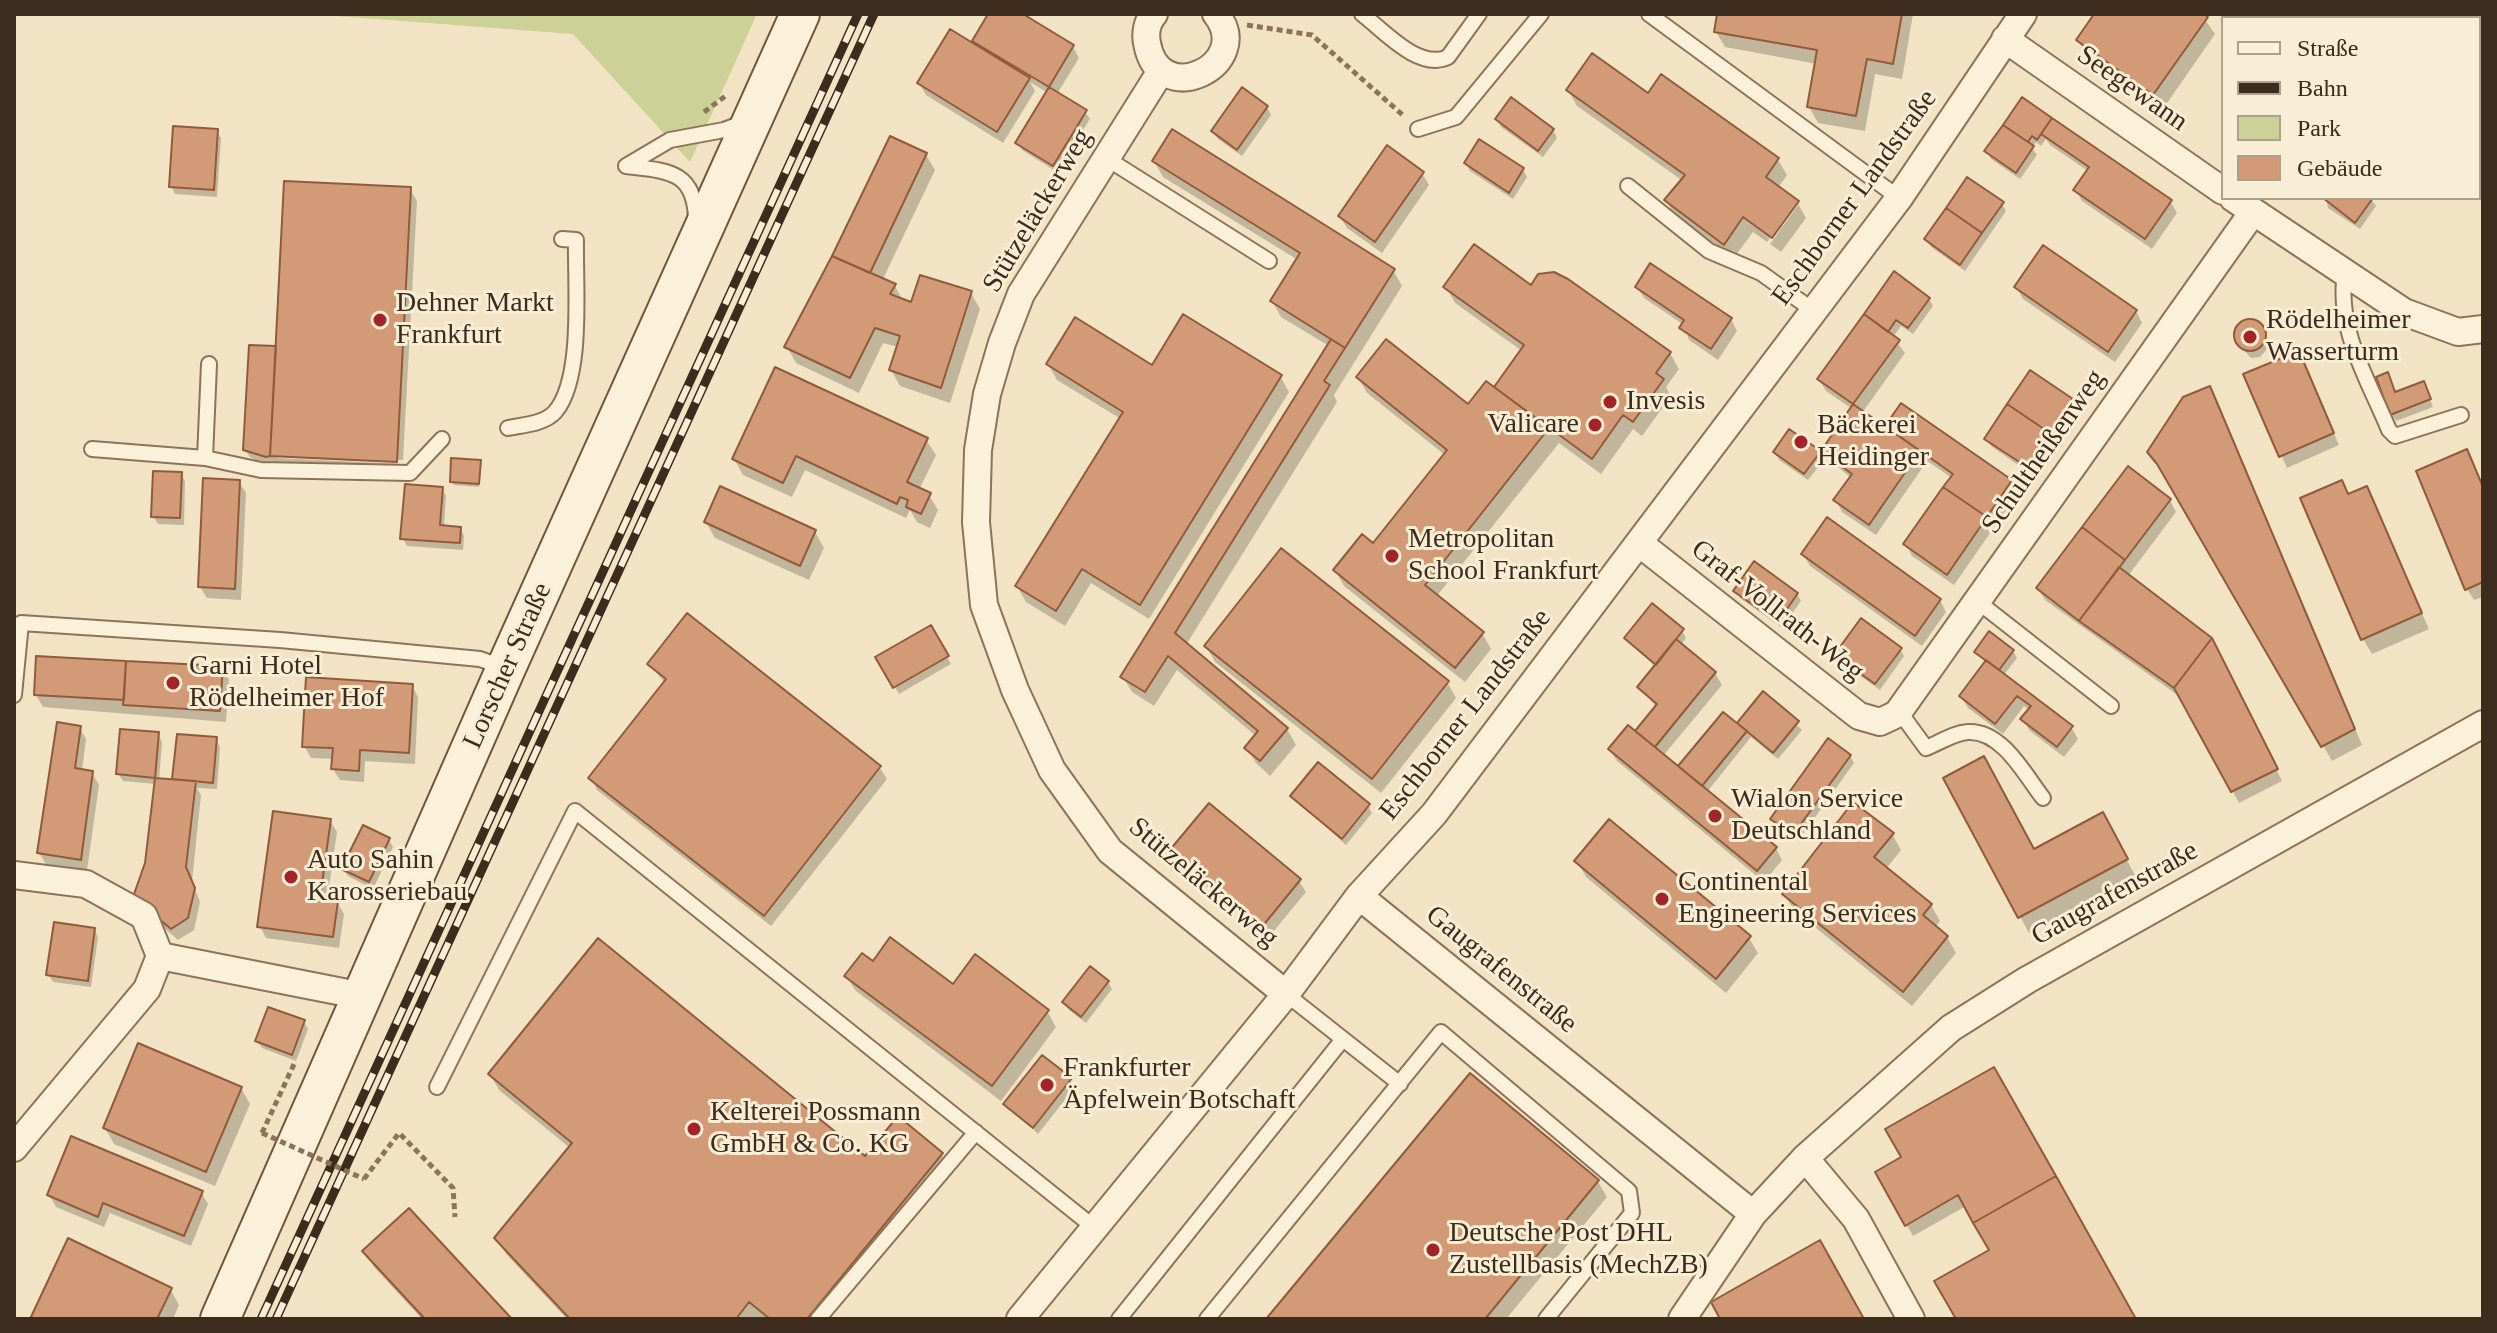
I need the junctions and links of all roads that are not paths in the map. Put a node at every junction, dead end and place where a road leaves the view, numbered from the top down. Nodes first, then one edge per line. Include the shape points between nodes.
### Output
1 (800, 14) edge
2 (1154, 14) edge
3 (1362, 14) edge
4 (1479, 14) edge
5 (1541, 14) edge
6 (1649, 14) edge
7 (2023, 14) edge
8 (1219, 18) edge
9 (2005, 39) junction
10 (1161, 71) junction
11 (741, 105) junction
12 (1418, 129) road end
13 (1106, 158) junction
14 (1628, 186) dead end
15 (2221, 190) edge
16 (1899, 198) junction
17 (2243, 205) edge
18 (562, 239) dead end
19 (696, 245) junction
20 (1269, 261) dead end
21 (2345, 273) junction
22 (1814, 311) junction
23 (2483, 329) edge
24 (209, 364) dead end
25 (2461, 415) dead end
26 (508, 428) dead end
27 (442, 439) dead end
28 (92, 449) dead end
29 (205, 458) junction
30 (1639, 543) junction
31 (1977, 601) junction
32 (506, 668) junction
33 (14, 695) edge
34 (2111, 706) dead end
35 (1890, 716) junction
36 (2483, 724) edge
37 (2043, 798) dead end
38 (14, 875) edge
39 (1359, 896) junction
40 (160, 956) junction
41 (1286, 994) junction
42 (363, 996) junction
43 (1343, 1039) junction
44 (1400, 1084) junction
45 (437, 1087) dead end
46 (976, 1132) junction
47 (14, 1148) edge
48 (1805, 1158) junction
49 (1753, 1214) junction
50 (1096, 1229) junction
51 (220, 1319) edge
52 (818, 1319) edge
53 (1020, 1319) edge
54 (1119, 1319) edge
55 (1207, 1319) edge
56 (1546, 1319) edge
57 (1682, 1319) edge
58 (1911, 1319) edge

1 - 11 main road, Lorscher Straße
2 - 10 street via 1145,34 1150,58
3 - 4 lane via 1432,61 1448,57
5 - 12 lane via 1456,117
6 - 16 lane
7 - 9 street, Eschborner Landstraße
8 - 10 street via 1225,44 1216,64 1203,75 1176,78
9 - 15 street, Seegewann
9 - 16 street, Eschborner Landstraße
10 - 13 street, Stützeläckerweg
11 - 19 main road, Lorscher Straße
11 - 19 lane via 724,130 670,140 626,166 667,171 686,183 695,200
13 - 20 lane
13 - 41 street, Stützeläckerweg via 1021,294 987,394 978,450 976,522 984,605 1052,770 1110,851
14 - 22 lane via 1709,251 1761,273
16 - 22 street, Eschborner Landstraße
17 - 21 street
17 - 31 street, Schultheißenweg
18 - 26 lane via 576,240 568,391 554,414
19 - 32 main road, Lorscher Straße
21 - 23 street via 2404,312 2458,332
21 - 25 lane via 2344,323 2389,430 2395,436
22 - 30 street, Eschborner Landstraße
24 - 29 lane
27 - 29 lane via 410,473 261,470
28 - 29 lane
30 - 35 street, Graf-Vollrath-Weg via 1859,716
30 - 39 street, Eschborner Landstraße via 1434,814
31 - 34 lane
31 - 35 street, Schultheißenweg
32 - 33 lane via 480,659 280,640 21,623
32 - 42 main road, Lorscher Straße
35 - 37 lane via 1926,748 1967,732 1981,733 2003,747
36 - 48 street, Gaugrafenstraße via 1951,1028
38 - 40 street via 86,884 144,916
39 - 41 street, Eschborner Landstraße
39 - 49 street, Gaugrafenstraße
40 - 42 street
40 - 47 street via 147,989
41 - 43 lane
41 - 50 street, Eschborner Landstraße
42 - 51 main road, Lorscher Straße
43 - 44 lane
43 - 54 lane
44 - 55 lane
44 - 56 lane via 1441,1032 1629,1191 1632,1213
45 - 46 lane via 575,811
46 - 50 lane
46 - 52 lane
48 - 49 street, Gaugrafenstraße
48 - 58 street via 1856,1219
49 - 57 street, Gaugrafenstraße
50 - 53 street, Eschborner Landstraße

